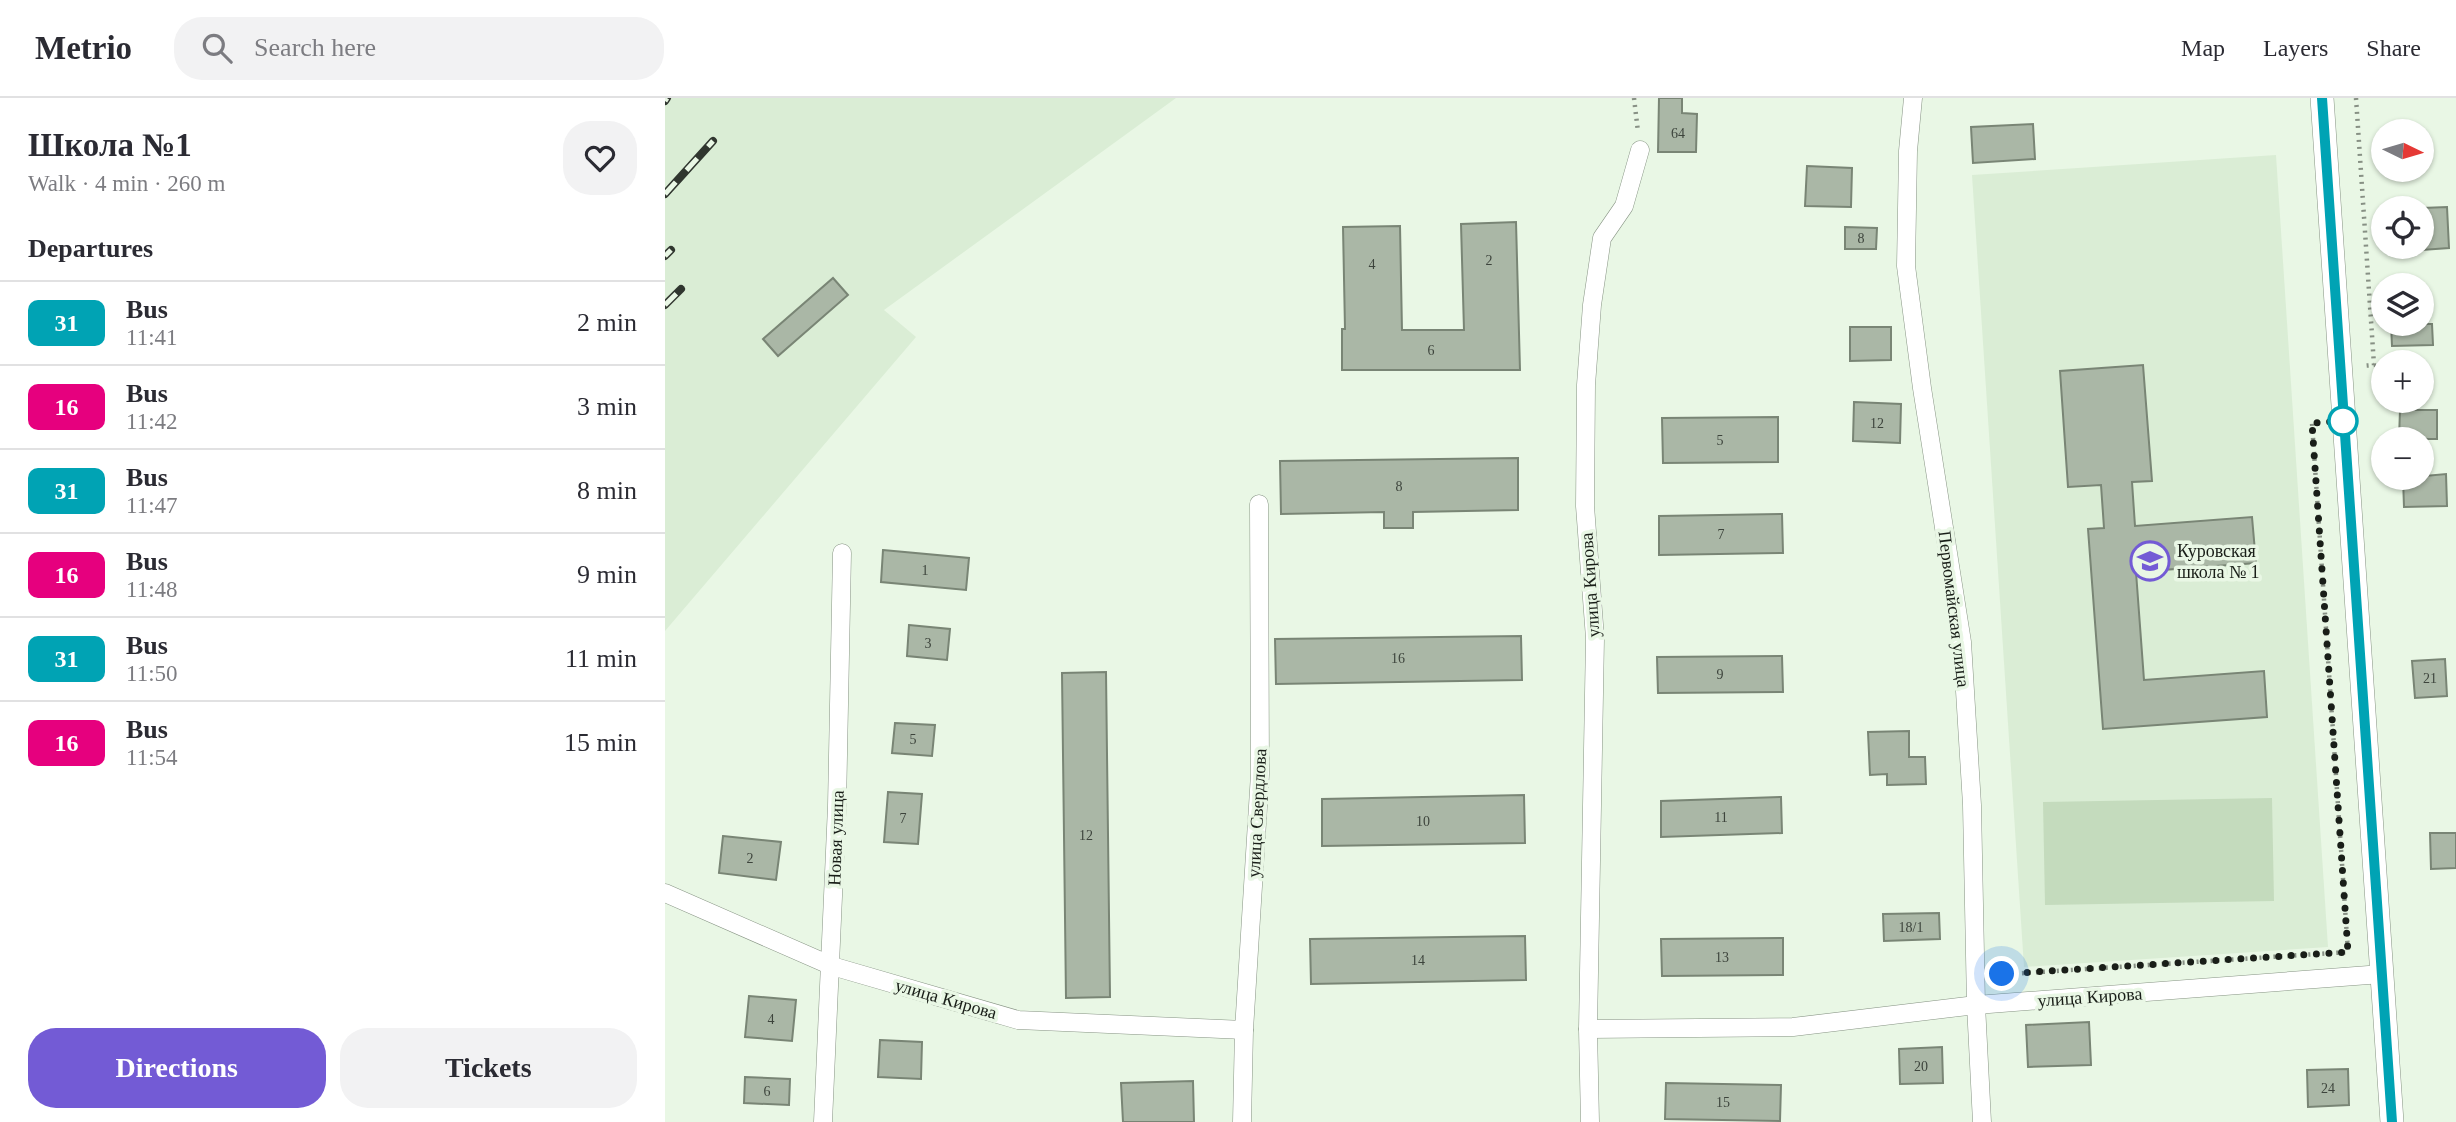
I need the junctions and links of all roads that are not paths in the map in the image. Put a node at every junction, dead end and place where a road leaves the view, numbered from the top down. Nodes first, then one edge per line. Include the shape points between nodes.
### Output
1 (1913, 98) edge
2 (2322, 98) edge
3 (1640, 150) road end
4 (1259, 504) dead end
5 (842, 553) dead end
6 (665, 893) edge
7 (832, 966) junction
8 (2382, 974) junction
9 (1976, 1005) junction
10 (1588, 1029) junction
11 (1244, 1030) junction
12 (823, 1122) edge
13 (1242, 1122) edge
14 (1590, 1122) edge
15 (1982, 1122) edge
16 (2392, 1122) edge

1 - 9 street, Первомайская улица via 1906,266 1962,642 1972,805
2 - 8 street
3 - 10 street, улица Кирова via 1623,206 1602,238 1586,385 1585,506 1595,638
4 - 11 street, улица Свердлова via 1260,774
5 - 7 street, Новая улица
6 - 7 street, улица Кирова
7 - 11 street, улица Кирова via 1018,1020
7 - 12 street, Новая улица
8 - 9 street, улица Кирова
8 - 16 street
9 - 10 street, улица Кирова via 1793,1027
9 - 15 street, Первомайская улица
10 - 14 street, улица Кирова
11 - 13 street, улица Свердлова

